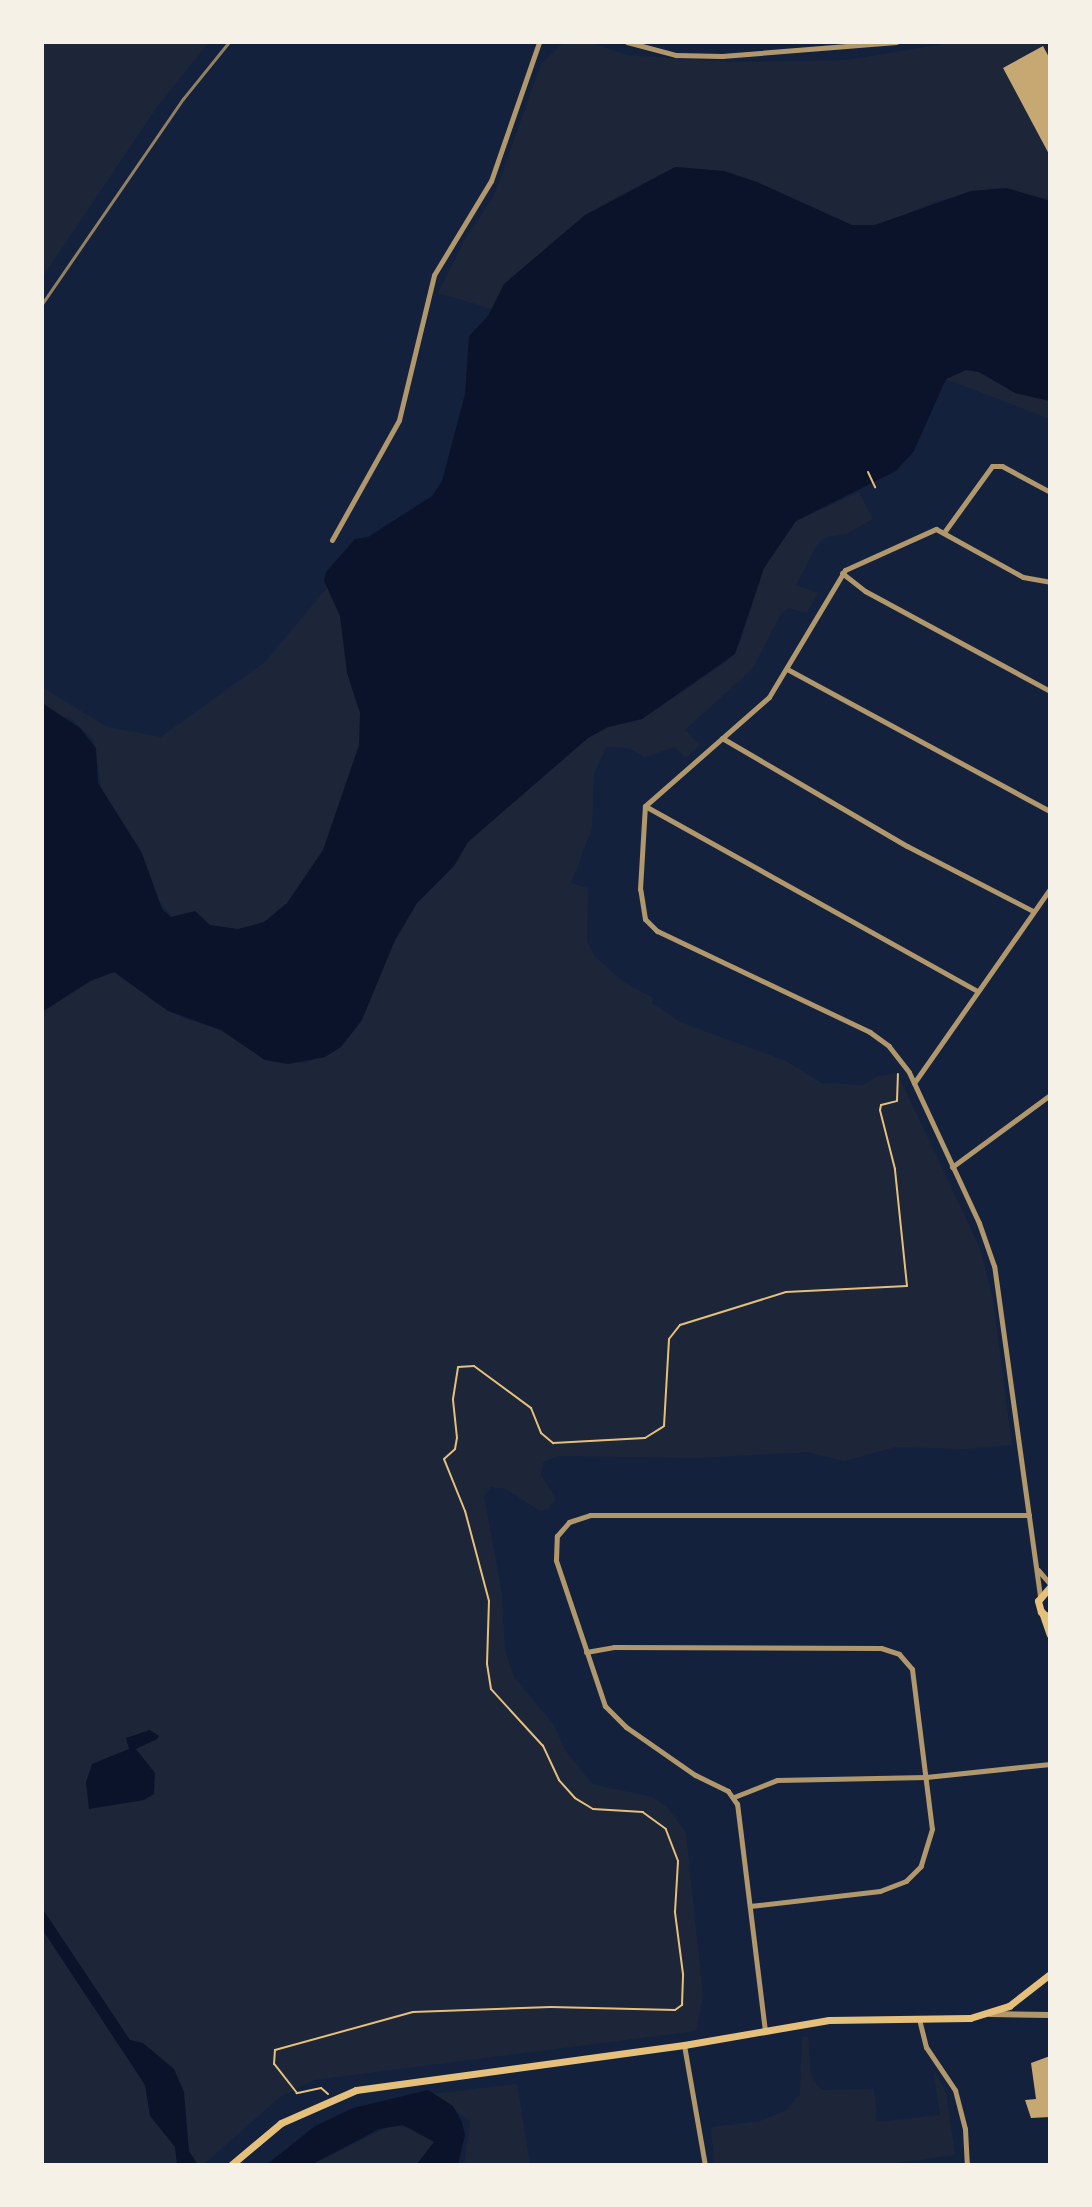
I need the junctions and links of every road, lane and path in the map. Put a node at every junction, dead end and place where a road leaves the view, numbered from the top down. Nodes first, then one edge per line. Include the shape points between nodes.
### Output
1 (539, 42) edge
2 (627, 42) edge
3 (896, 42) edge
4 (868, 472) dead end
5 (875, 487) dead end
6 (1050, 492) edge
7 (946, 531) junction
8 (332, 540) dead end
9 (842, 573) junction
10 (1050, 582) edge
11 (787, 669) junction
12 (1050, 691) edge
13 (722, 738) junction
14 (645, 806) junction
15 (1050, 811) edge
16 (1050, 889) edge
17 (1033, 911) junction
18 (976, 990) junction
19 (898, 1074) dead end
20 (914, 1083) junction
21 (1050, 1095) edge
22 (952, 1167) junction
23 (1029, 1515) junction
24 (1038, 1570) junction
25 (1050, 1585) edge
26 (1040, 1596) junction
27 (1041, 1612) junction
28 (1050, 1618) edge
29 (1050, 1635) edge
30 (586, 1652) junction
31 (1050, 1764) edge
32 (926, 1777) junction
33 (734, 1797) junction
34 (750, 1906) junction
35 (1050, 1974) edge
36 (990, 2014) junction
37 (1050, 2015) edge
38 (919, 2019) junction
39 (765, 2031) junction
40 (684, 2045) junction
41 (330, 2098) junction
42 (231, 2165) edge
43 (705, 2165) edge
44 (967, 2165) edge

1 - 8 street via 491,181 434,275 399,420
2 - 3 street via 676,55 722,56
4 - 5 path
6 - 7 street via 1002,466 992,466
7 - 9 street via 931,529
7 - 10 street via 960,544 1029,580
9 - 11 street
9 - 12 street via 865,591
11 - 13 street via 769,697
11 - 15 street
13 - 14 street
13 - 17 street via 907,846
14 - 18 street
14 - 20 street via 640,898 648,923 870,1031 892,1050
16 - 17 street
17 - 18 street
18 - 20 street
19 - 41 path via 897,1101 881,1105 880,1110 895,1169 906,1286 786,1292 680,1325 669,1339 664,1426 645,1438 553,1443 541,1433 531,1408 474,1366 458,1367 453,1399 457,1438 455,1450 444,1459 470,1527 489,1601 491,1689 536,1737 559,1780 579,1802 593,1809 643,1812 666,1829 678,1861 682,2005 675,2010 525,2007 413,2012 275,2050 274,2064 297,2093 321,2088
20 - 22 street
21 - 22 street
22 - 23 street via 979,1223 996,1277
23 - 24 street
23 - 30 street via 578,1517 560,1530 554,1552
24 - 25 street
24 - 26 street
25 - 26 main road
26 - 27 main road
27 - 28 main road
27 - 29 main road
30 - 32 street via 614,1647 893,1650 908,1663 917,1682
30 - 33 street via 598,1694 615,1717 695,1775
31 - 32 street
32 - 33 street via 777,1780
32 - 34 street via 932,1836 924,1861 906,1881 880,1891
33 - 34 street
34 - 39 street
35 - 36 main road via 1023,1997
36 - 37 street
36 - 38 main road
38 - 39 main road via 843,2019
38 - 44 street via 926,2047 955,2090 965,2129
39 - 40 main road
40 - 41 main road via 396,2082
40 - 43 street
41 - 42 main road via 275,2127

